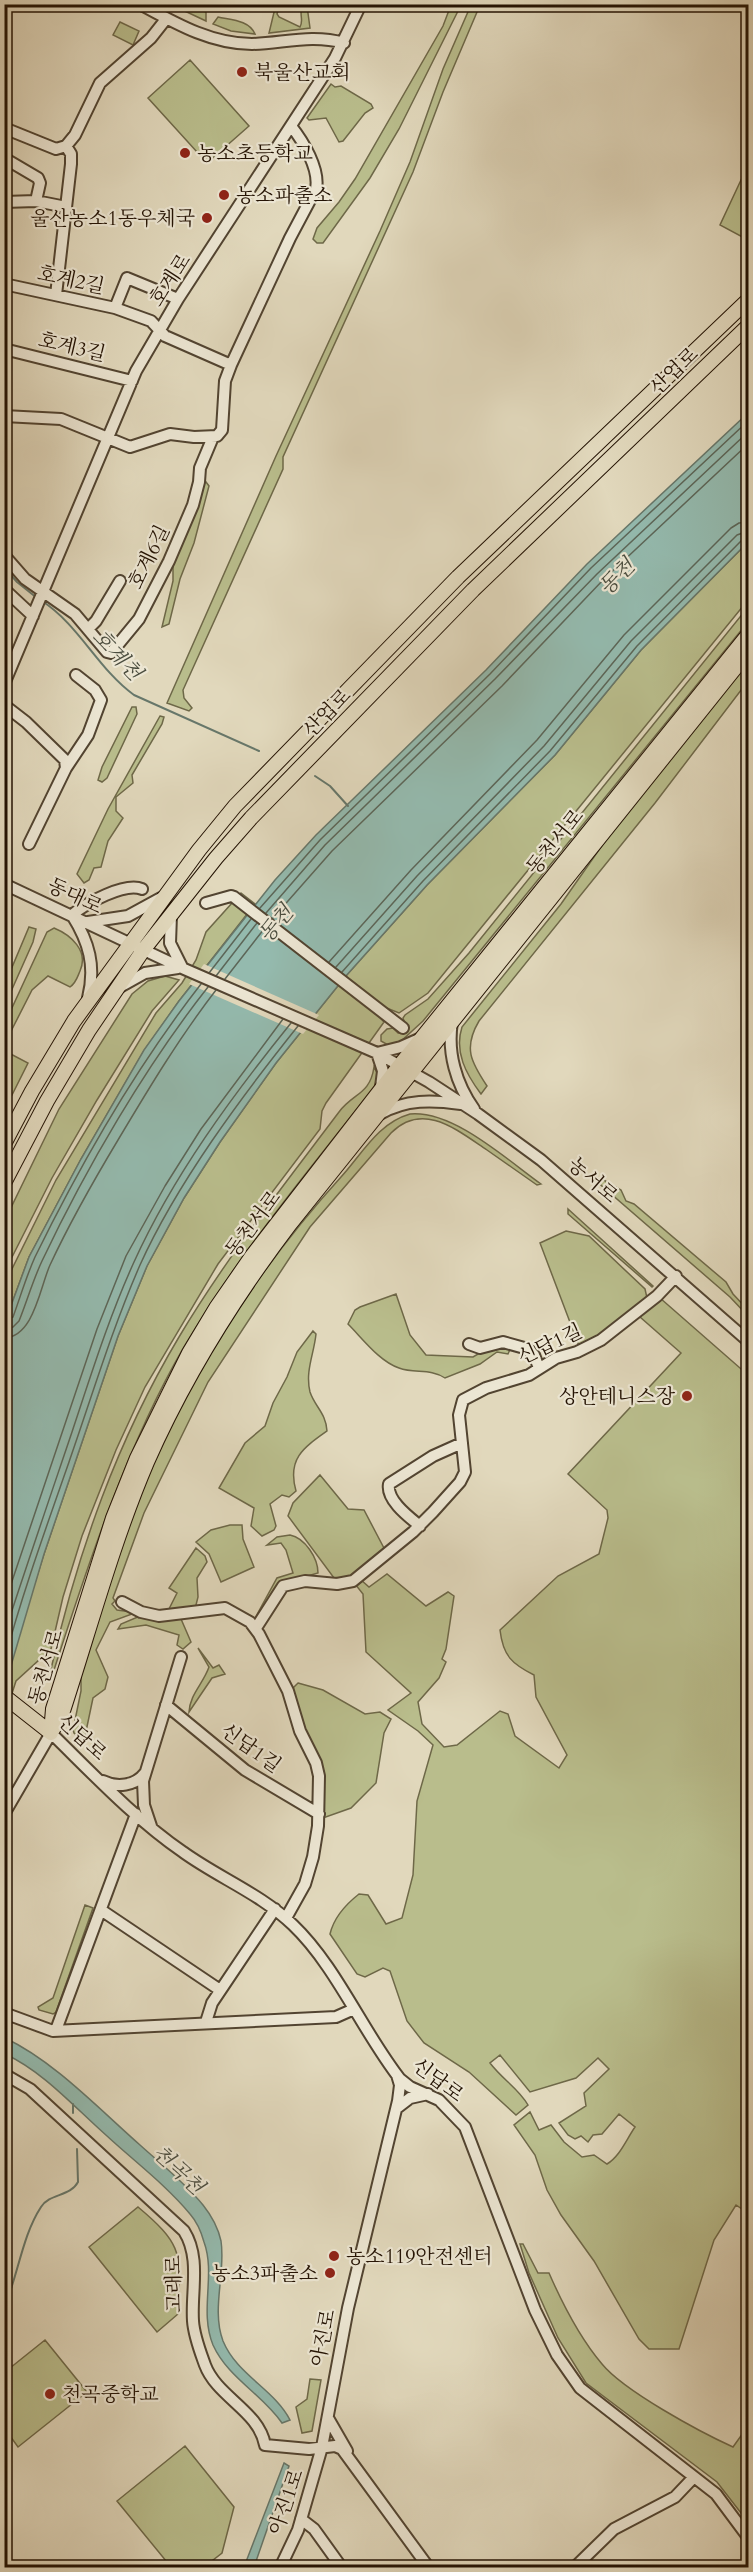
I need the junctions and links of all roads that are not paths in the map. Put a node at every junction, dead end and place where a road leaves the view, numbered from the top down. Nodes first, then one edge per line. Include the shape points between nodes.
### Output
1 (140, 4) edge
2 (361, 4) edge
3 (166, 19) junction
4 (344, 43) junction
5 (291, 126) junction
6 (4, 128) edge
7 (66, 146) junction
8 (4, 158) edge
9 (36, 201) junction
10 (4, 202) edge
11 (66, 207) junction
12 (4, 285) edge
13 (56, 295) junction
14 (178, 299) junction
15 (748, 300) edge
16 (116, 308) junction
17 (748, 326) edge
18 (160, 331) junction
19 (4, 349) edge
20 (231, 365) junction
21 (132, 381) junction
22 (4, 416) edge
23 (213, 436) junction
24 (109, 437) junction
25 (4, 555) edge
26 (120, 581) dead end
27 (4, 589) edge
28 (42, 593) junction
29 (34, 612) junction
30 (89, 628) junction
31 (748, 634) edge
32 (748, 652) edge
33 (8, 667) edge
34 (76, 675) dead end
35 (4, 684) edge
36 (4, 705) edge
37 (66, 768) junction
38 (29, 844) dead end
39 (4, 884) edge
40 (137, 888) dead end
41 (163, 897) junction
42 (206, 903) dead end
43 (72, 915) junction
44 (171, 915) junction
45 (86, 922) junction
46 (129, 942) junction
47 (144, 949) junction
48 (182, 968) junction
49 (116, 991) junction
50 (88, 1001) junction
51 (452, 1022) junction
52 (403, 1028) dead end
53 (425, 1035) junction
54 (377, 1053) junction
55 (406, 1068) junction
56 (380, 1092) junction
57 (464, 1104) junction
58 (478, 1114) junction
59 (375, 1117) junction
60 (4, 1144) edge
61 (4, 1183) edge
62 (676, 1276) junction
63 (748, 1341) edge
64 (469, 1344) dead end
65 (539, 1368) junction
66 (462, 1443) junction
67 (420, 1526) junction
68 (122, 1602) dead end
69 (256, 1628) junction
70 (181, 1657) dead end
71 (4, 1696) edge
72 (166, 1705) junction
73 (51, 1733) junction
74 (145, 1772) junction
75 (98, 1779) junction
76 (4, 1814) edge
77 (136, 1814) junction
78 (319, 1814) junction
79 (153, 1829) junction
80 (275, 1909) junction
81 (101, 1910) junction
82 (286, 1918) junction
83 (220, 1990) junction
84 (354, 2009) junction
85 (4, 2013) edge
86 (206, 2022) junction
87 (56, 2030) junction
88 (4, 2074) edge
89 (397, 2075) junction
90 (428, 2094) junction
91 (397, 2108) junction
92 (328, 2416) junction
93 (322, 2447) junction
94 (359, 2472) junction
95 (694, 2477) junction
96 (301, 2519) junction
97 (748, 2537) edge
98 (428, 2567) edge
99 (280, 2568) edge
100 (342, 2568) edge
101 (574, 2568) edge

1 - 3 street
2 - 4 street, 호계로
3 - 4 street via 231,42 315,37
3 - 7 street via 151,38 100,83
4 - 5 street, 호계로
5 - 14 street, 호계로
5 - 20 street, 호계6길 via 313,167 316,189
6 - 7 street via 49,147
7 - 11 street via 71,164
8 - 9 street via 38,178
9 - 10 street
9 - 11 street
11 - 13 street
12 - 13 street, 호계2길
13 - 16 street, 호계2길
14 - 16 street, 호계2길 via 127,278
14 - 18 street, 호계로
15 - 41 main road, 산업로 via 450,585 235,806
16 - 18 street via 151,321
17 - 44 main road, 산업로 via 473,590 251,818
18 - 20 street
18 - 21 street, 호계로
19 - 21 street, 호계3길
20 - 23 street, 호계6길 via 225,381 222,430
21 - 24 street, 호계로
22 - 24 street via 60,419
23 - 24 street via 170,434 132,447
23 - 30 street, 호계6길 via 185,524 139,619 111,653
24 - 28 street, 호계로
25 - 28 street, 호계6길
26 - 30 street, 호계6길
27 - 29 street
28 - 29 street, 호계로
28 - 30 street, 호계6길 via 68,608
29 - 33 street
31 - 53 main road, 동천서로
32 - 51 main road, 동천서로
33 - 35 street
34 - 37 street via 102,700 88,735
36 - 37 street via 65,760
37 - 38 street
39 - 43 street, 동대로
40 - 43 street via 88,904
41 - 45 street via 128,916
41 - 46 main road, 산업로
42 - 52 street via 234,897
43 - 45 street, 동대로
43 - 50 street via 91,956
44 - 47 main road, 산업로
44 - 48 street via 171,950
45 - 46 street, 동대로
46 - 47 street, 동대로
46 - 50 main road, 산업로
47 - 48 street, 동대로
47 - 49 main road, 산업로
48 - 49 street via 145,974
48 - 54 street, 농서로
49 - 61 main road, 산업로 via 47,1101
50 - 60 main road, 산업로
51 - 55 main road, 동천서로
51 - 58 street via 450,1046 457,1075
53 - 54 street
53 - 55 main road, 동천서로
54 - 55 street, 농서로
54 - 56 street via 383,1071
55 - 56 main road, 동천서로
55 - 57 street, 농서로
55 - 59 main road, 동천서로
56 - 73 main road, 동천서로 via 252,1256 189,1353 159,1411 113,1518 52,1709
57 - 58 street, 농서로
57 - 59 street via 415,1102 395,1106
58 - 62 street, 농서로 via 542,1160
59 - 73 main road, 동천서로 via 259,1265 225,1314 178,1397 127,1512 61,1717
62 - 63 street, 농서로
62 - 65 street, 신답1길 via 609,1335
64 - 65 street via 480,1348 503,1342 528,1349
65 - 66 street, 신답1길 via 463,1400 459,1415
66 - 67 street, 신답1길 via 463,1477
66 - 67 street via 389,1484 394,1500
67 - 69 street, 신답1길 via 353,1581 305,1581 283,1586
68 - 69 street via 159,1616 221,1607
69 - 78 street, 신답1길 via 288,1691 300,1731 318,1769
70 - 72 street
71 - 73 main road, 신답로
72 - 74 street
72 - 78 street, 신답1길 via 245,1770
73 - 75 street, 신답로
73 - 76 street
74 - 75 street via 124,1785
74 - 79 street via 144,1804
75 - 77 street, 신답로
77 - 79 street, 신답로
77 - 81 street
78 - 82 street, 신답1길 via 305,1884
79 - 80 street, 신답로
80 - 82 street, 신답로
80 - 83 street
81 - 83 street
81 - 87 street
82 - 84 street, 신답로
83 - 86 street
84 - 86 street via 336,2017
84 - 89 street, 신답로
85 - 87 street via 46,2030
86 - 87 street
88 - 93 street, 고래로 via 30,2089 184,2231 194,2255 193,2328 206,2368 217,2387 258,2427 265,2445
89 - 90 street, 신답로
89 - 91 street, 아진로
90 - 91 street via 410,2098
90 - 95 street, 신답로 via 446,2106 469,2135 520,2273 549,2340 569,2374 588,2396
91 - 92 street, 아진로 via 348,2308
92 - 93 street, 아진로
92 - 94 street
93 - 94 street via 342,2450
93 - 96 street, 아진1로
94 - 98 street
95 - 97 street, 신답로 via 716,2494
95 - 101 street via 675,2497 606,2535
96 - 99 street, 아진1로
96 - 100 street via 314,2529

